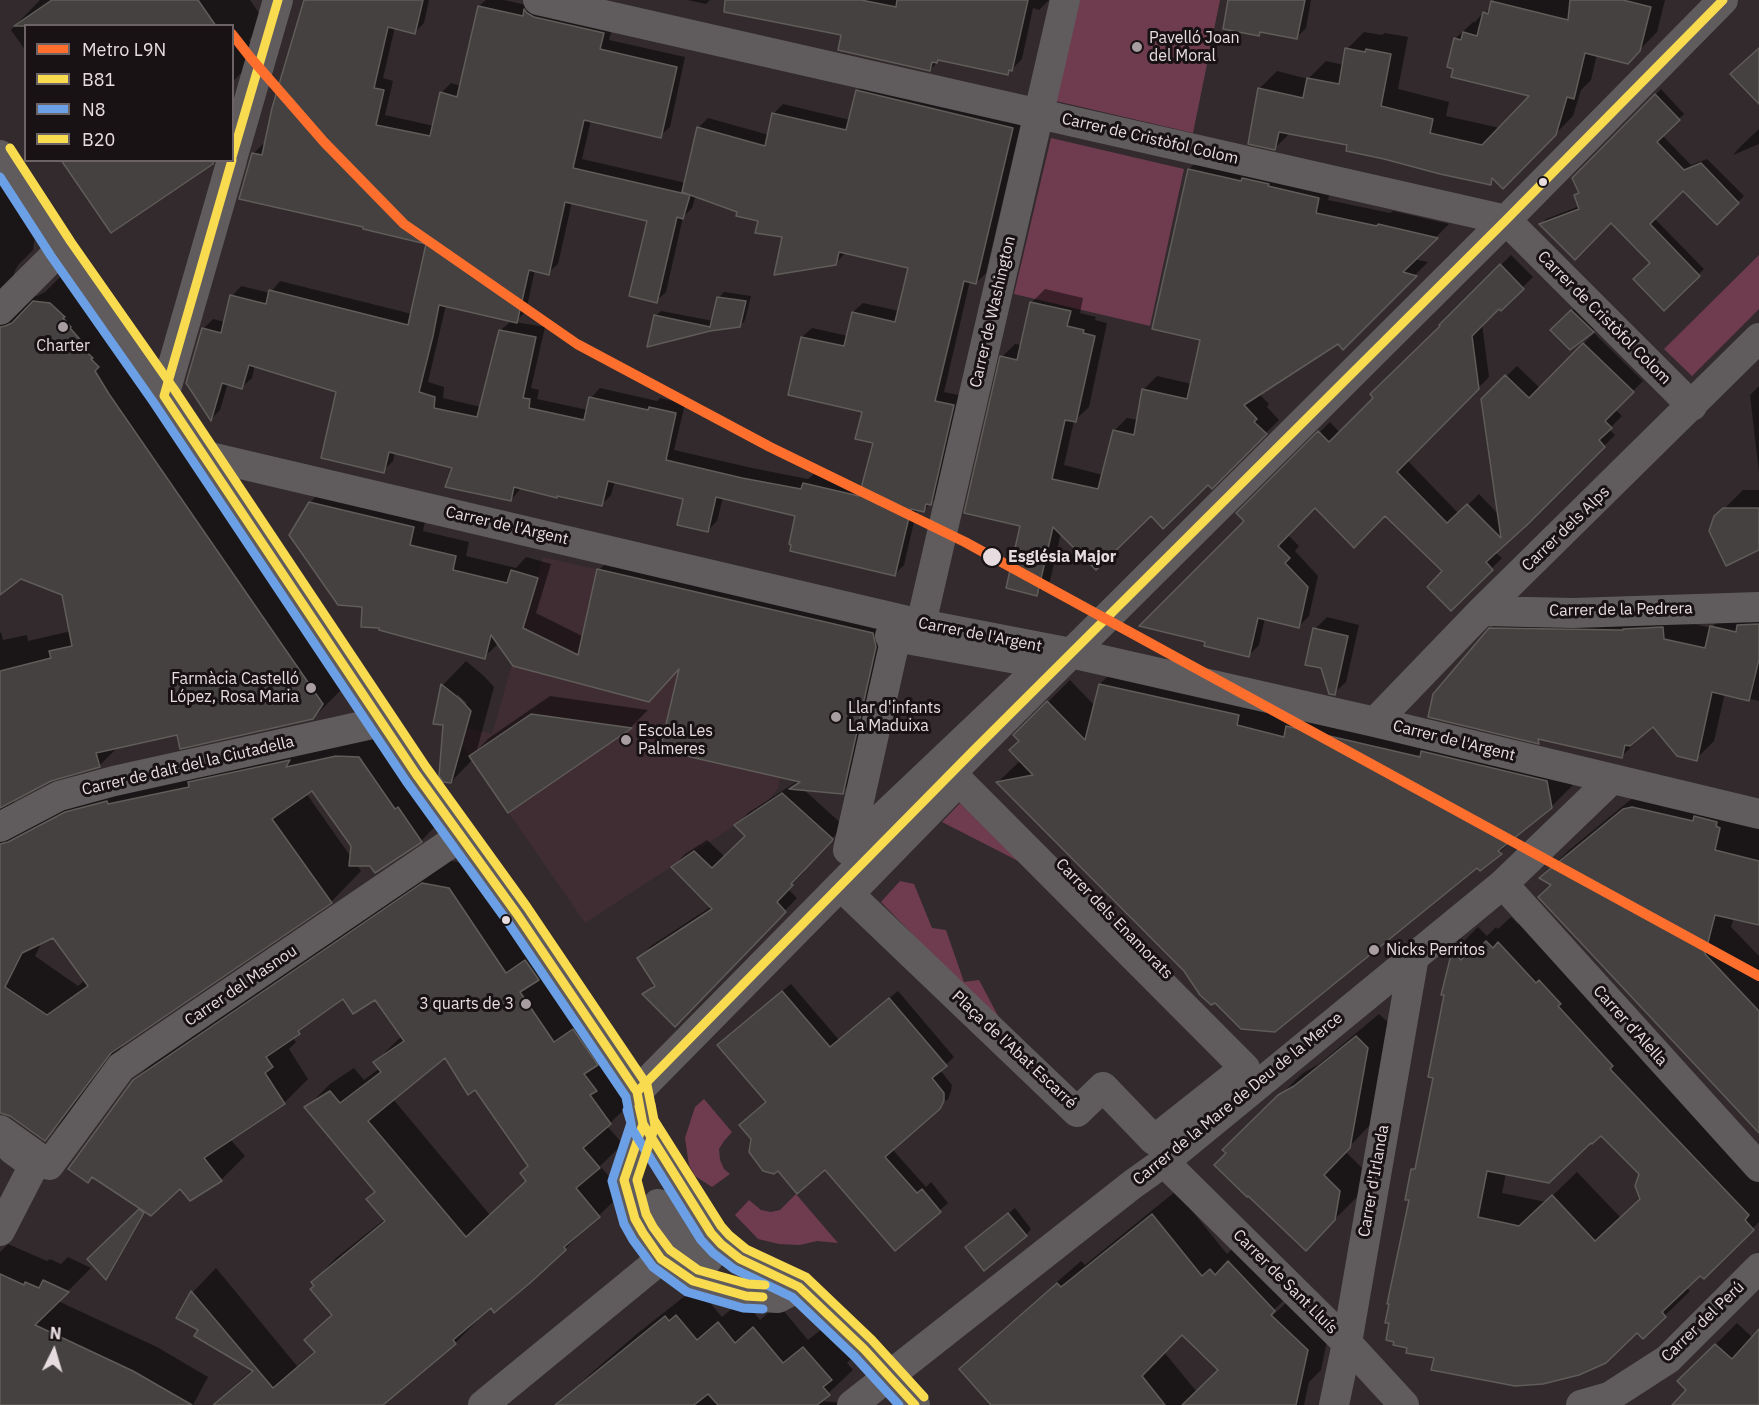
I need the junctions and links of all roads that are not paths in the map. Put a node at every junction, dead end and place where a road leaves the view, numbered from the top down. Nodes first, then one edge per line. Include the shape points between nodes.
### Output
1 (278, 0) edge
2 (538, 0) edge
3 (1065, 0) edge
4 (1723, 0) edge
5 (1040, 114) junction
6 (234, 153) edge
7 (0, 154) edge
8 (231, 162) edge
9 (1506, 220) junction
10 (61, 249) junction
11 (0, 310) edge
12 (1759, 338) edge
13 (164, 396) junction
14 (1692, 406) junction
15 (202, 455) junction
16 (1759, 608) edge
17 (1482, 611) junction
18 (921, 624) junction
19 (890, 636) joint
20 (1071, 653) junction
21 (381, 722) junction
22 (1374, 722) junction
23 (961, 763) junction
24 (1612, 779) junction
25 (1759, 814) edge
26 (0, 827) edge
27 (461, 836) junction
28 (1503, 884) junction
29 (849, 894) joint
30 (1414, 956) junction
31 (1267, 1076) junction
32 (637, 1092) junction
33 (643, 1124) junction
34 (0, 1130) edge
35 (0, 1141) edge
36 (1164, 1162) junction
37 (1759, 1167) edge
38 (646, 1212) junction
39 (0, 1231) edge
40 (714, 1235) junction
41 (662, 1259) junction
42 (1759, 1268) edge
43 (693, 1281) junction
44 (799, 1287) junction
45 (1347, 1343) junction
46 (887, 1376) junction
47 (1408, 1403) edge
48 (483, 1405) edge
49 (852, 1405) edge
50 (915, 1405) edge
51 (1334, 1405) edge
52 (1581, 1405) edge

1 - 6 street
2 - 5 street, Carrer de Cristòfol Colom
3 - 5 street, Carrer de Washington
4 - 9 street
5 - 9 street, Carrer de Cristòfol Colom
5 - 18 street, Carrer de Washington
7 - 10 street
8 - 13 street
9 - 14 street, Carrer de Cristòfol Colom
9 - 20 street
10 - 11 street
10 - 13 street
12 - 14 street, Carrer dels Alps
13 - 15 street
14 - 17 street, Carrer dels Alps
15 - 18 street, Carrer de l'Argent
15 - 21 street
16 - 17 street, Carrer de la Pedrera
17 - 22 street, Carrer dels Alps
18 - 20 street, Carrer de l'Argent
19 - 19 street via 1044,664 848,850 894,645
20 - 22 street, Carrer de l'Argent
20 - 23 street
21 - 26 street, Carrer de dalt del la Ciutadella via 59,796
21 - 27 street
22 - 24 street, Carrer de l'Argent
23 - 31 street, Carrer dels Enamorats
23 - 32 street
24 - 25 street, Carrer de l'Argent
24 - 28 street, Carrer de la Mare de Deu de la Merce
27 - 32 street
27 - 34 street, Carrer del Masnou via 121,1067 49,1165
28 - 30 street, Carrer de la Mare de Deu de la Merce
28 - 37 street, Carrer d'Alella
29 - 29 street, Plaça de l'Abat Escarré via 959,780 1245,1068 1154,1140 1103,1087 1077,1112
30 - 31 street, Carrer de la Mare de Deu de la Merce
30 - 45 street, Carrer d'Irlanda
31 - 36 street, Carrer de la Mare de Deu de la Merce
32 - 33 street
33 - 38 street via 624,1180
33 - 40 street
35 - 39 street via 34,1165
36 - 45 street, Carrer de Sant Lluís
36 - 46 street, Carrer de la Mare de Deu de la Merce
38 - 40 street via 637,1211 654,1196 669,1196
38 - 41 street via 643,1233
40 - 43 street via 723,1258
40 - 44 street via 740,1259
41 - 43 street
41 - 48 street
42 - 52 street, Carrer del Perú via 1668,1359 1609,1397
43 - 44 street via 746,1296 778,1298
44 - 46 street
45 - 47 street, Carrer de Sant Lluís
45 - 51 street, Carrer d'Irlanda
46 - 49 street, Carrer de la Mare de Deu de la Merce
46 - 50 street

